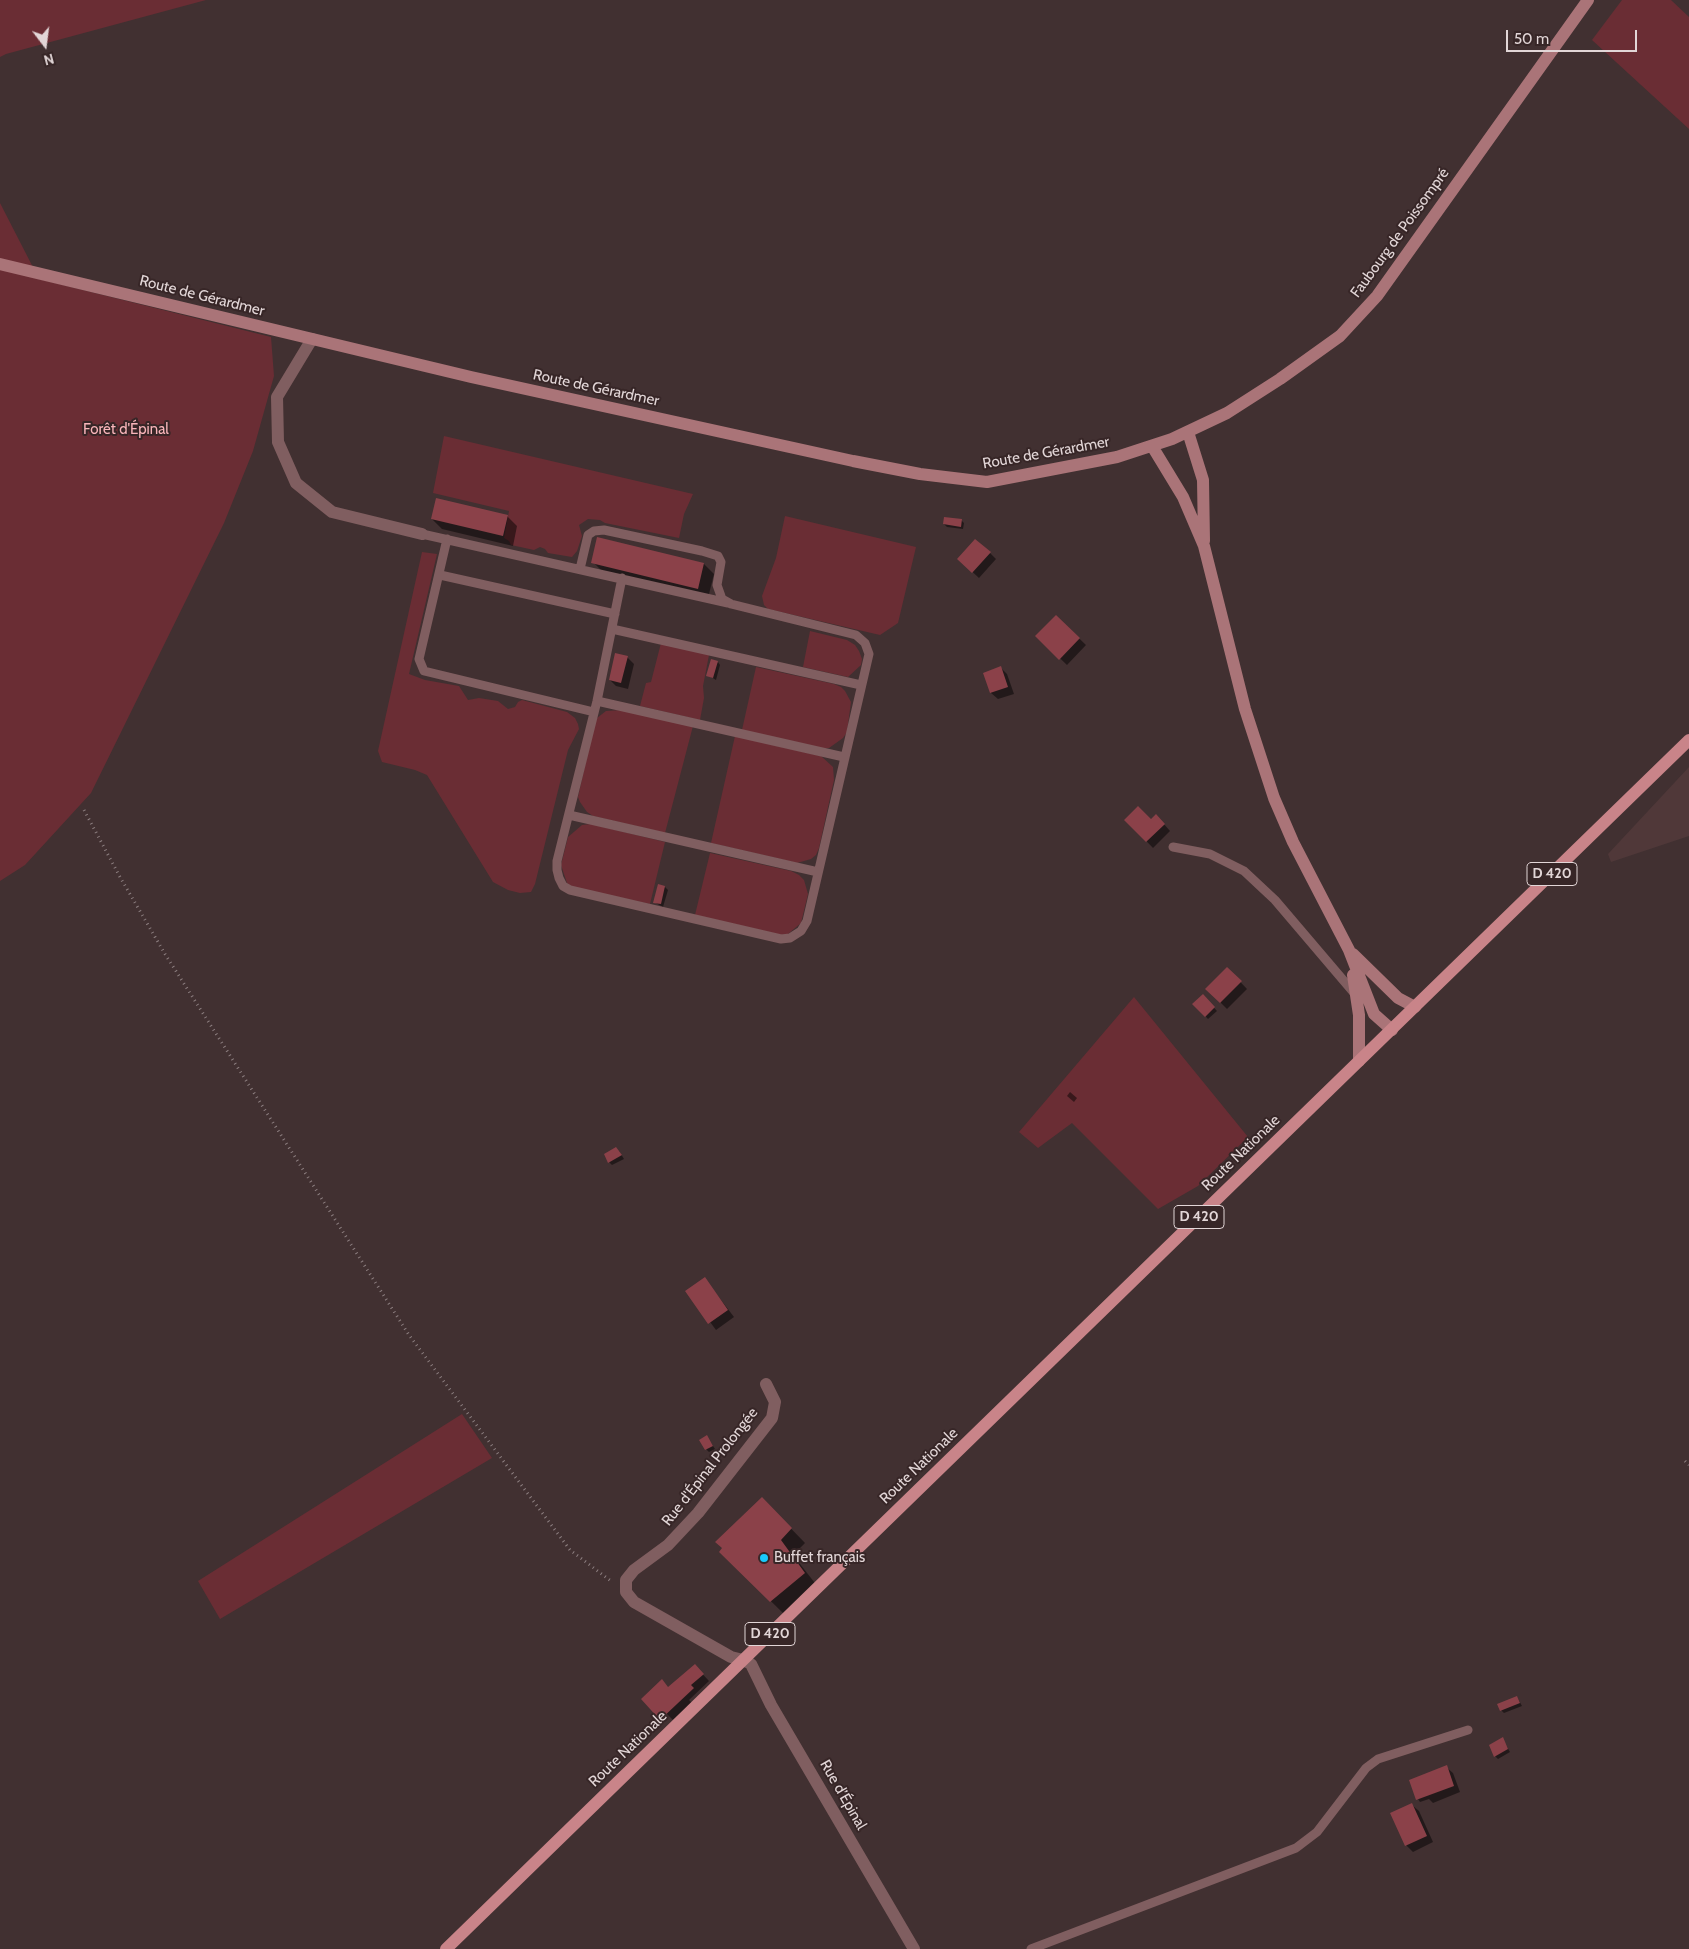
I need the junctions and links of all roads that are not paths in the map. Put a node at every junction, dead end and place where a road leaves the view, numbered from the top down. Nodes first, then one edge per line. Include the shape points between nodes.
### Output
1 (1588, 0) edge
2 (0, 264) edge
3 (312, 339) junction
4 (1188, 432) junction
5 (1152, 446) junction
6 (422, 534) joint
7 (447, 539) junction
8 (1204, 546) junction
9 (580, 569) junction
10 (440, 575) junction
11 (622, 578) junction
12 (731, 604) junction
13 (615, 614) junction
14 (612, 629) junction
15 (861, 685) junction
16 (597, 701) junction
17 (594, 712) junction
18 (1689, 740) edge
19 (844, 758) junction
20 (569, 815) junction
21 (1173, 847) dead end
22 (818, 872) junction
23 (1349, 950) junction
24 (1356, 994) junction
25 (1414, 1008) junction
26 (1392, 1030) junction
27 (1359, 1061) junction
28 (766, 1384) dead end
29 (743, 1660) junction
30 (1468, 1730) dead end
31 (446, 1949) edge
32 (914, 1949) edge
33 (1031, 1949) edge

1 - 4 main road, Faubourg de Poissompré via 1378,296 1340,336 1280,379 1226,413
2 - 3 main road, Route de Gérardmer
3 - 5 main road, Route de Gérardmer via 920,474 987,482 1117,457
3 - 6 street via 277,397 278,442 296,483 332,512
4 - 5 main road, Route de Gérardmer
4 - 8 main road via 1203,480
5 - 8 main road via 1183,497
6 - 7 lane
7 - 9 lane
7 - 10 lane
8 - 23 main road via 1245,709 1274,798
9 - 11 lane
9 - 12 lane via 588,535 594,531 604,530 702,551 718,556 717,584 722,599
10 - 13 lane
10 - 17 lane via 418,659 424,671
11 - 12 lane
11 - 13 lane
12 - 15 lane via 856,635 865,643 869,654
13 - 14 lane
14 - 15 lane
14 - 16 lane
15 - 19 lane
16 - 17 lane
16 - 19 lane
17 - 20 lane
18 - 25 main road, D 420
19 - 22 lane
20 - 22 lane
20 - 22 lane via 556,870 563,886 781,940 801,931 807,921
21 - 24 lane via 1210,854 1244,871 1275,900
23 - 24 main road
23 - 25 main road via 1398,998
23 - 26 main road via 1374,1014
24 - 27 main road
25 - 26 main road, Route Nationale / D 420
26 - 27 main road, Route Nationale / D 420
27 - 29 main road, Route Nationale / D 420
28 - 29 street, Rue d'Épinal Prolongée via 775,1402 772,1418 698,1513 668,1546 634,1570 626,1580 626,1592 634,1602 731,1657
29 - 31 main road, Route Nationale / D 420
29 - 32 street, Rue d’Épinal via 751,1664 771,1705
30 - 33 lane via 1378,1759 1366,1768 1317,1832 1296,1848

